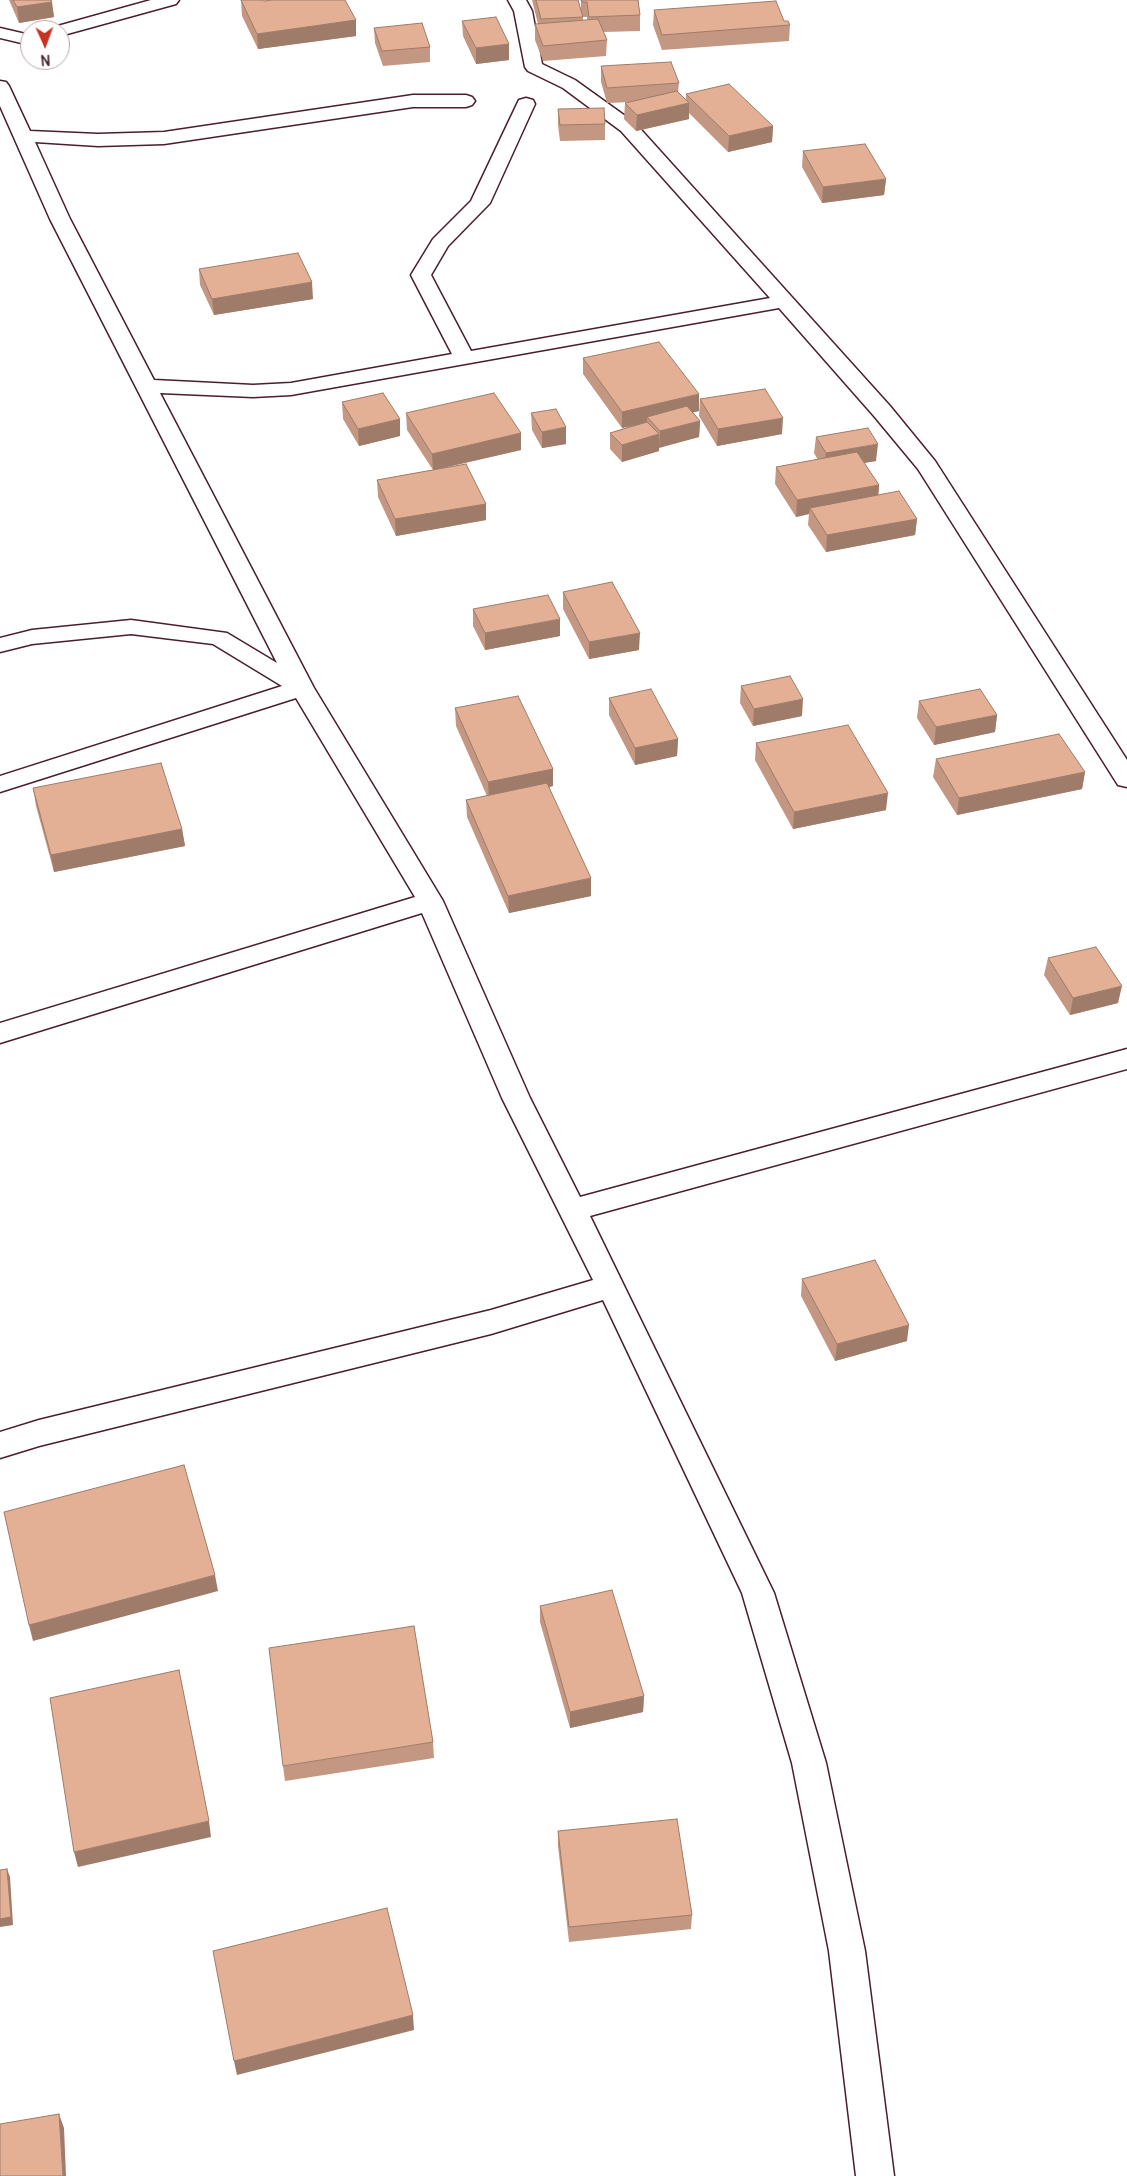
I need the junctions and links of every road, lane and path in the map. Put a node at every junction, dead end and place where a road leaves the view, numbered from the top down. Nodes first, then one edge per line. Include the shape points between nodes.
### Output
1 (170, 0) edge
2 (517, 0) edge
3 (70, 28) edge
4 (0, 33) edge
5 (20, 38) edge
6 (0, 86) edge
7 (466, 100) dead end
8 (526, 104) dead end
9 (22, 136) junction
10 (784, 301) junction
11 (465, 358) junction
12 (146, 386) junction
13 (0, 645) edge
14 (302, 688) junction
15 (1127, 779) edge
16 (0, 784) edge
17 (430, 900) junction
18 (0, 1033) edge
19 (1127, 1059) edge
20 (572, 1210) junction
21 (611, 1286) junction
22 (0, 1446) edge
23 (875, 2176) edge

1 - 3 street
2 - 10 street via 534,67 569,84 628,127
4 - 5 street
6 - 9 street
7 - 9 street via 413,102 164,138 98,140
8 - 11 street via 480,203 440,244 421,275
9 - 12 street via 60,219
10 - 11 street
10 - 15 street via 887,416 927,466
11 - 12 street via 271,391
12 - 14 street
13 - 14 street via 32,637 131,626 219,638
14 - 16 street
14 - 17 street
17 - 18 street
17 - 20 street via 512,1090
19 - 20 street
20 - 21 street
21 - 22 street via 491,1322
21 - 23 street via 758,1593 809,1763 847,1951

